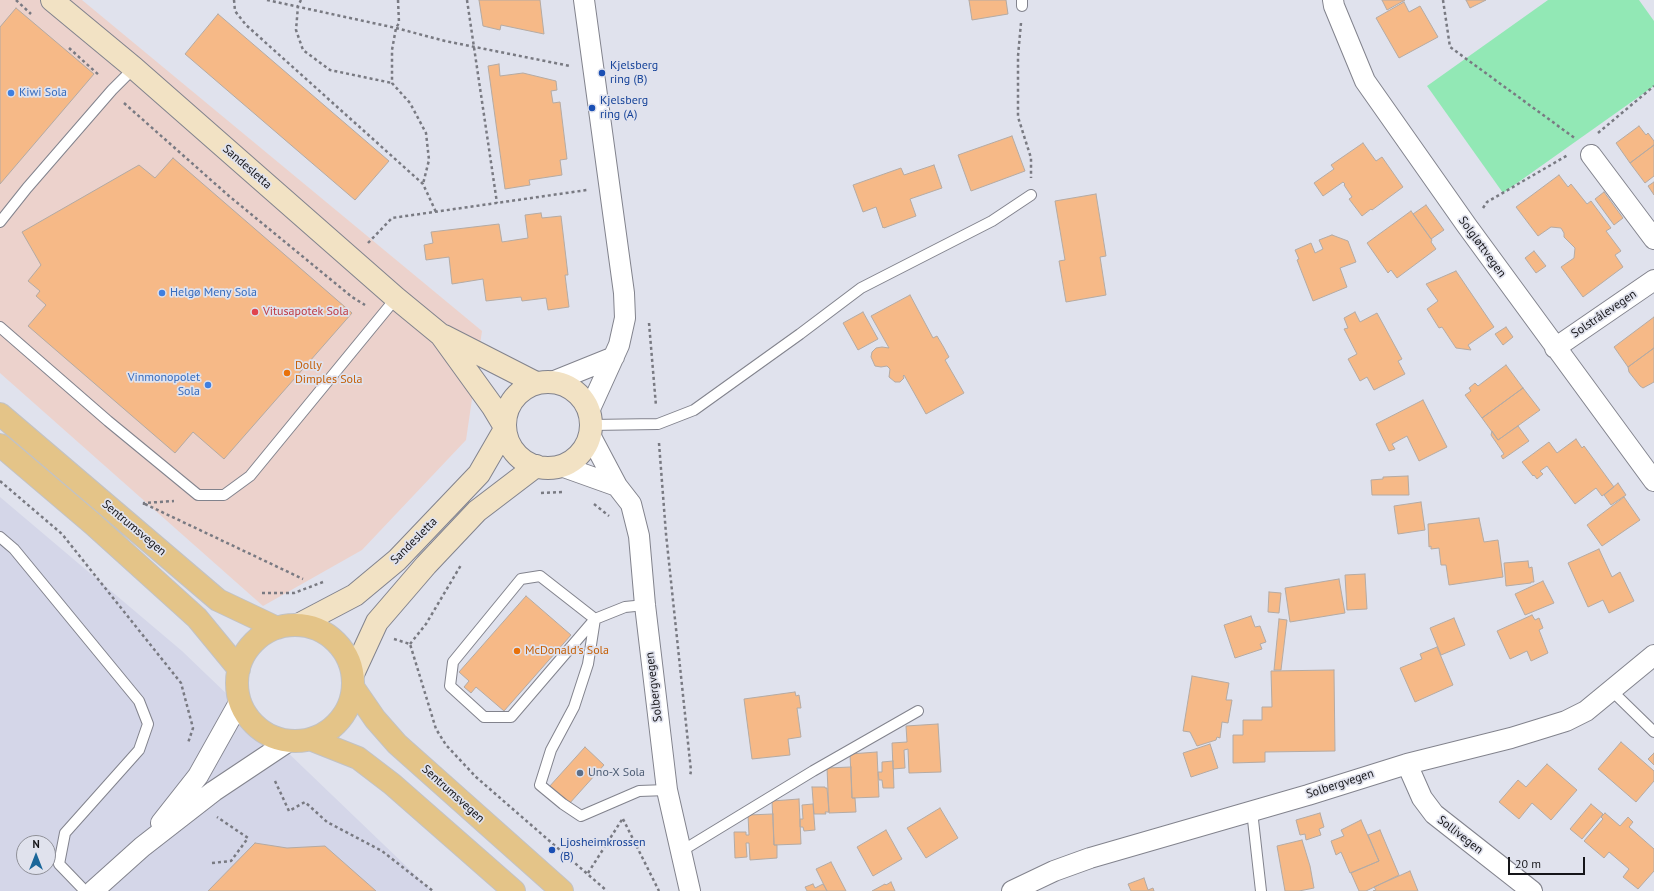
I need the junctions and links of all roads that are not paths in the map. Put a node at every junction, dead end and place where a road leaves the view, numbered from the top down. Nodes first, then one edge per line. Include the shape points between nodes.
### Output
1 (52, 0) edge
2 (584, 0) edge
3 (1333, 0) edge
4 (134, 68) junction
5 (1588, 150) road end
6 (1031, 195) road end
7 (0, 222) edge
8 (1654, 239) edge
9 (1654, 280) edge
10 (396, 298) junction
11 (0, 327) edge
12 (441, 335) junction
13 (1555, 348) junction
14 (614, 357) junction
15 (544, 383) junction
16 (0, 414) edge
17 (590, 424) junction
18 (505, 428) junction
19 (0, 445) edge
20 (536, 466) junction
21 (560, 466) junction
22 (1654, 481) edge
23 (617, 486) junction
24 (0, 537) edge
25 (645, 605) junction
26 (595, 619) junction
27 (287, 626) junction
28 (1654, 655) edge
29 (239, 669) junction
30 (353, 681) junction
31 (1611, 690) junction
32 (240, 701) junction
33 (918, 712) dead end
34 (1654, 732) edge
35 (299, 740) junction
36 (1407, 764) junction
37 (667, 790) junction
38 (1252, 811) junction
39 (142, 847) junction
40 (680, 852) junction
41 (85, 891) edge
42 (93, 891) edge
43 (514, 891) edge
44 (562, 891) edge
45 (690, 891) edge
46 (1012, 891) edge
47 (1261, 891) edge
48 (1532, 891) edge

1 - 4 street, Sandesletta
2 - 14 street via 624,293 625,318
3 - 13 street, Solgløttvegen via 1365,81
4 - 7 lane via 112,90
4 - 10 street, Sandesletta
5 - 8 street
6 - 17 lane via 992,221 861,288 694,410 658,424
9 - 13 street, Solstrålevegen
10 - 11 lane via 250,476 224,495 198,495 108,422
10 - 12 street, Sandesletta
12 - 15 street, Sandesletta
12 - 18 street, Sandesletta via 493,406
13 - 22 street, Solgløttvegen
14 - 15 street
14 - 17 street
15 - 17 street, Sandesletta via 564,385 574,391 583,400
15 - 18 street, Sandesletta via 519,392 508,408
16 - 27 main road, Sentrumsvegen via 218,600
17 - 21 street, Sandesletta via 584,449 574,460
17 - 23 street, Solbergvegen
18 - 20 street, Sandesletta via 510,445 520,458
18 - 27 street, Sandesletta via 479,474 397,560 355,595
19 - 29 main road, Sentrumsvegen via 93,524 197,618
20 - 21 street, Sandesletta
20 - 30 street, Sandesletta via 477,511 426,564 377,622
21 - 23 street
23 - 25 street, Solbergvegen via 631,504 639,536
24 - 41 lane via 14,549 139,701 148,724 139,750 65,833 60,864
25 - 26 lane via 625,607
25 - 37 street, Solbergvegen
26 - 26 lane via 540,576 520,579 453,662 450,686 484,717 511,717
26 - 37 lane via 588,664 574,707 551,750 540,785 581,816 639,791
27 - 29 main road via 260,637 246,651
27 - 30 main road, Sentrumsvegen via 314,628 328,635 348,659
28 - 31 street, Solbergvegen
29 - 32 main road via 237,685
30 - 35 main road via 349,705 340,720 326,732
30 - 44 main road, Sentrumsvegen via 375,719 397,744
31 - 34 lane
31 - 36 street, Solbergvegen via 1586,711 1566,721 1511,738
32 - 35 main road via 247,716 258,728 273,737
32 - 39 street via 198,776
33 - 40 lane via 813,771
35 - 39 street via 214,791
35 - 43 main road via 358,758 392,784
36 - 38 street, Solbergvegen
36 - 48 street, Sollivegen via 1422,798 1434,814
37 - 40 street, Solbergvegen
38 - 46 street, Solbergvegen via 1090,858 1054,871
38 - 47 lane
39 - 42 street
40 - 45 street, Solbergvegen

